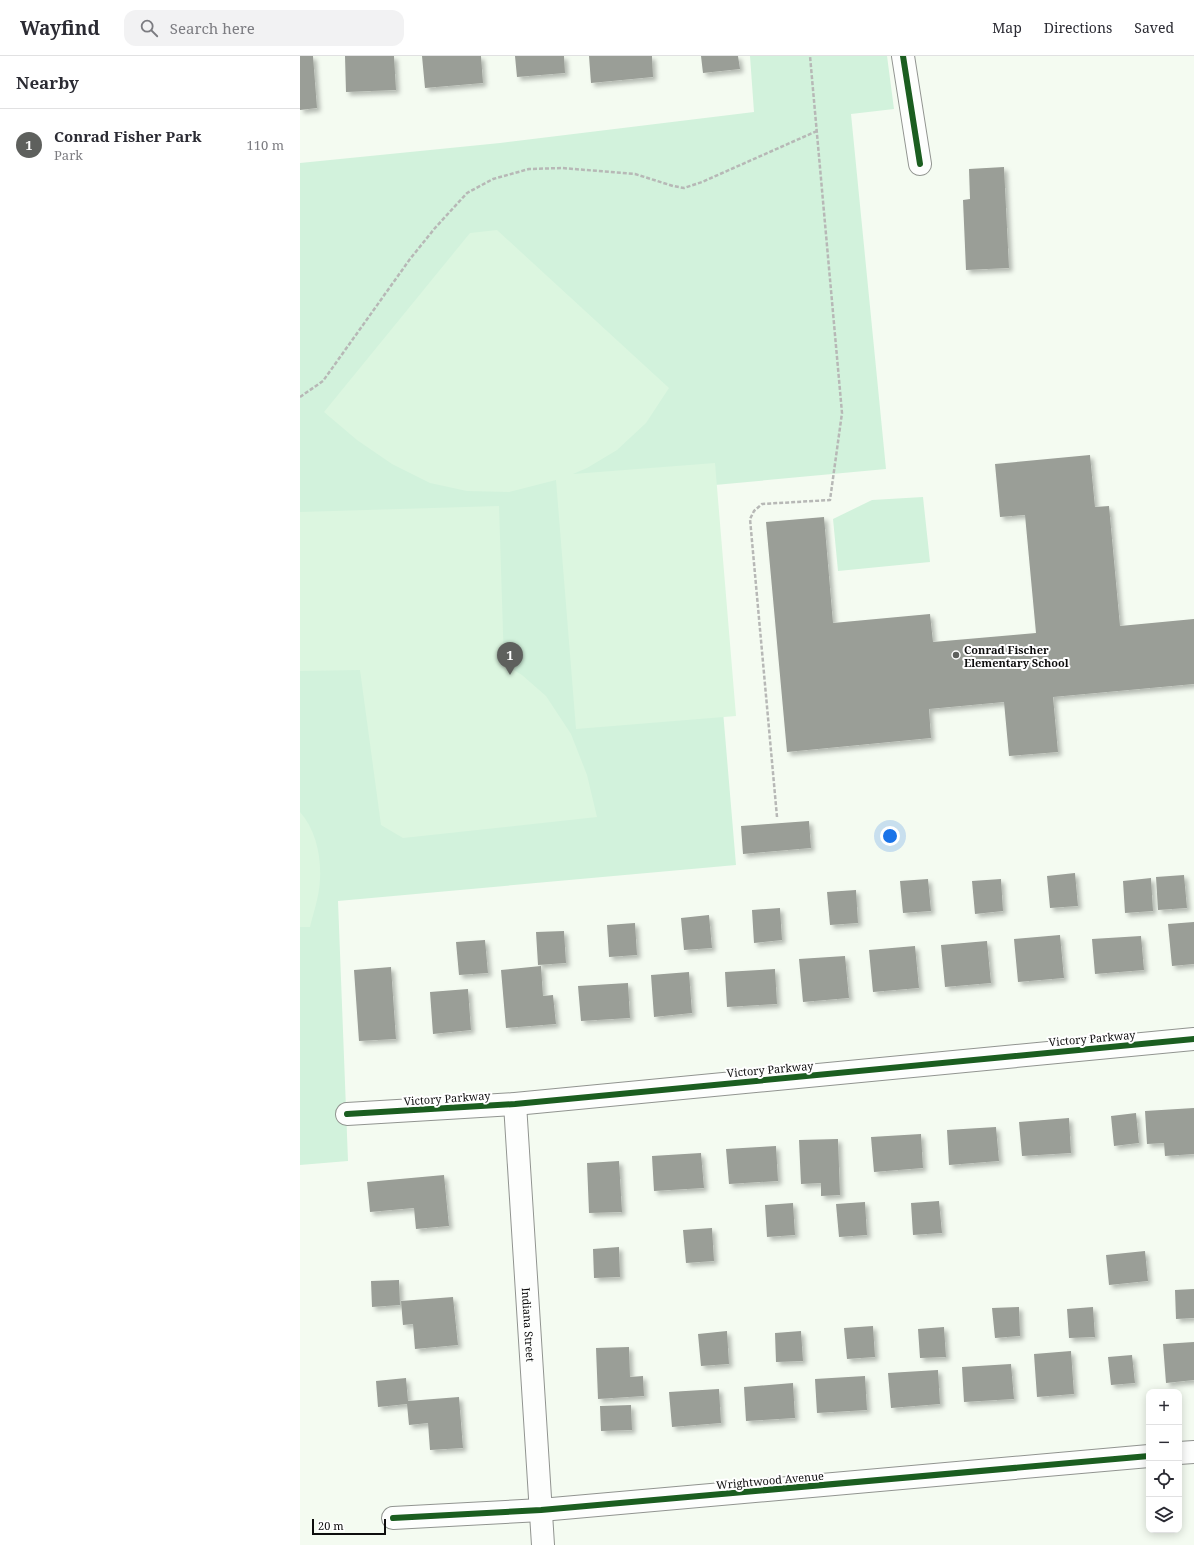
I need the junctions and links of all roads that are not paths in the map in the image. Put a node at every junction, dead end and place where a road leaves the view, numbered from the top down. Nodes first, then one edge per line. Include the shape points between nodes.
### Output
1 (903, 56) edge
2 (920, 164) dead end
3 (1194, 1038) edge
4 (515, 1104) junction
5 (347, 1114) dead end
6 (1194, 1452) edge
7 (1182, 1453) edge
8 (1146, 1456) edge
9 (540, 1510) junction
10 (393, 1518) dead end
11 (543, 1545) edge

1 - 2 street
3 - 4 street, Victory Parkway
4 - 5 street, Victory Parkway
4 - 9 street, Indiana Street
6 - 7 street
8 - 9 street, Wrightwood Avenue
9 - 10 street, Wrightwood Avenue
9 - 11 street, Indiana Street

